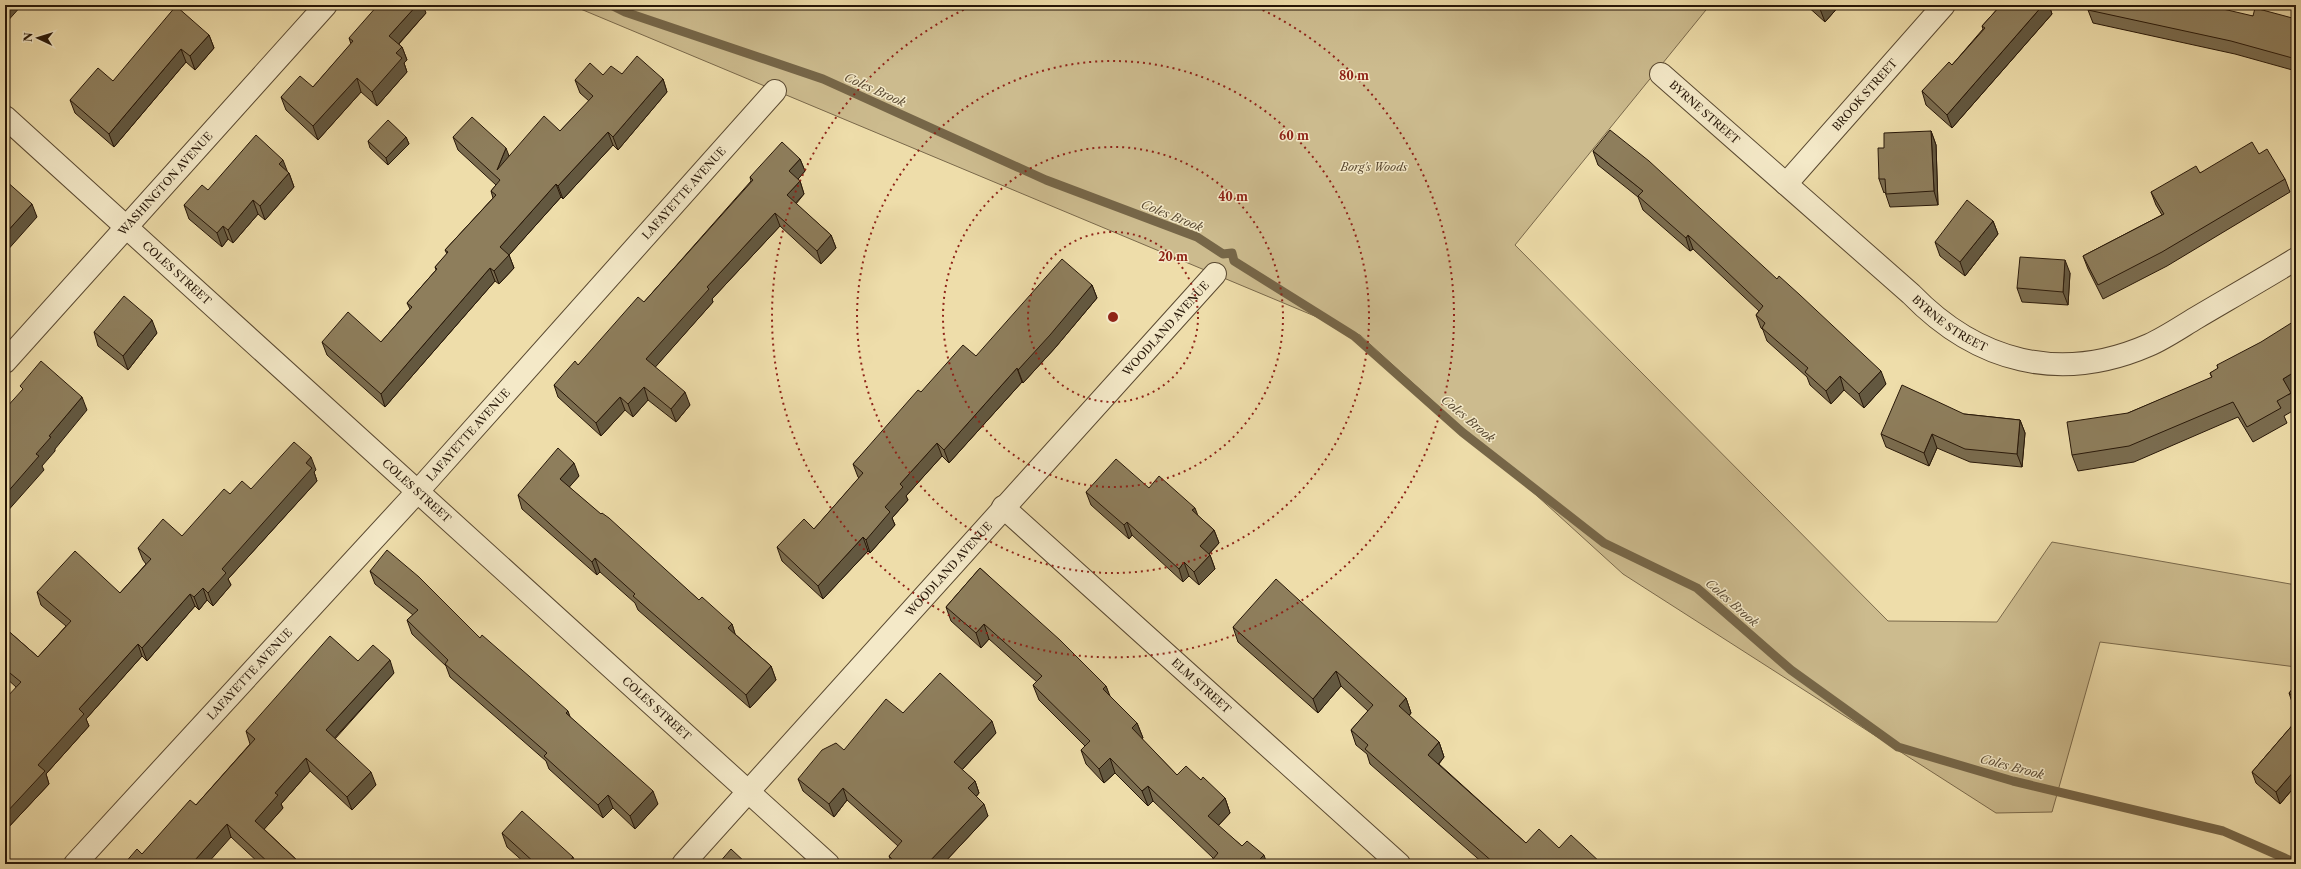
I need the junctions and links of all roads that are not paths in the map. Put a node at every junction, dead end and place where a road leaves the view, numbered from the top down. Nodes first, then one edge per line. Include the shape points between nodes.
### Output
1 (326, 5) edge
2 (1944, 5) edge
3 (1661, 74) dead end
4 (775, 90) dead end
5 (5, 117) edge
6 (1786, 184) junction
7 (127, 227) junction
8 (2296, 259) edge
9 (1215, 274) dead end
10 (5, 362) edge
11 (418, 491) junction
12 (1003, 507) junction
13 (748, 792) junction
14 (75, 864) edge
15 (683, 864) edge
16 (828, 864) edge
17 (1399, 864) edge

1 - 7 street, WASHINGTON AVENUE
2 - 6 street, BROOK STREET
3 - 6 street, BYRNE STREET
4 - 11 street, LAFAYETTE AVENUE
5 - 7 street, COLES STREET
6 - 8 street, BYRNE STREET via 1930,314 1962,337 1996,353 2034,362 2069,364 2110,359 2150,345
7 - 10 street, WASHINGTON AVENUE
7 - 11 street, COLES STREET
9 - 12 street, WOODLAND AVENUE
11 - 13 street, COLES STREET
11 - 14 street, LAFAYETTE AVENUE
12 - 13 street, WOODLAND AVENUE
12 - 17 street, ELM STREET
13 - 15 street, WOODLAND AVENUE
13 - 16 street, COLES STREET

